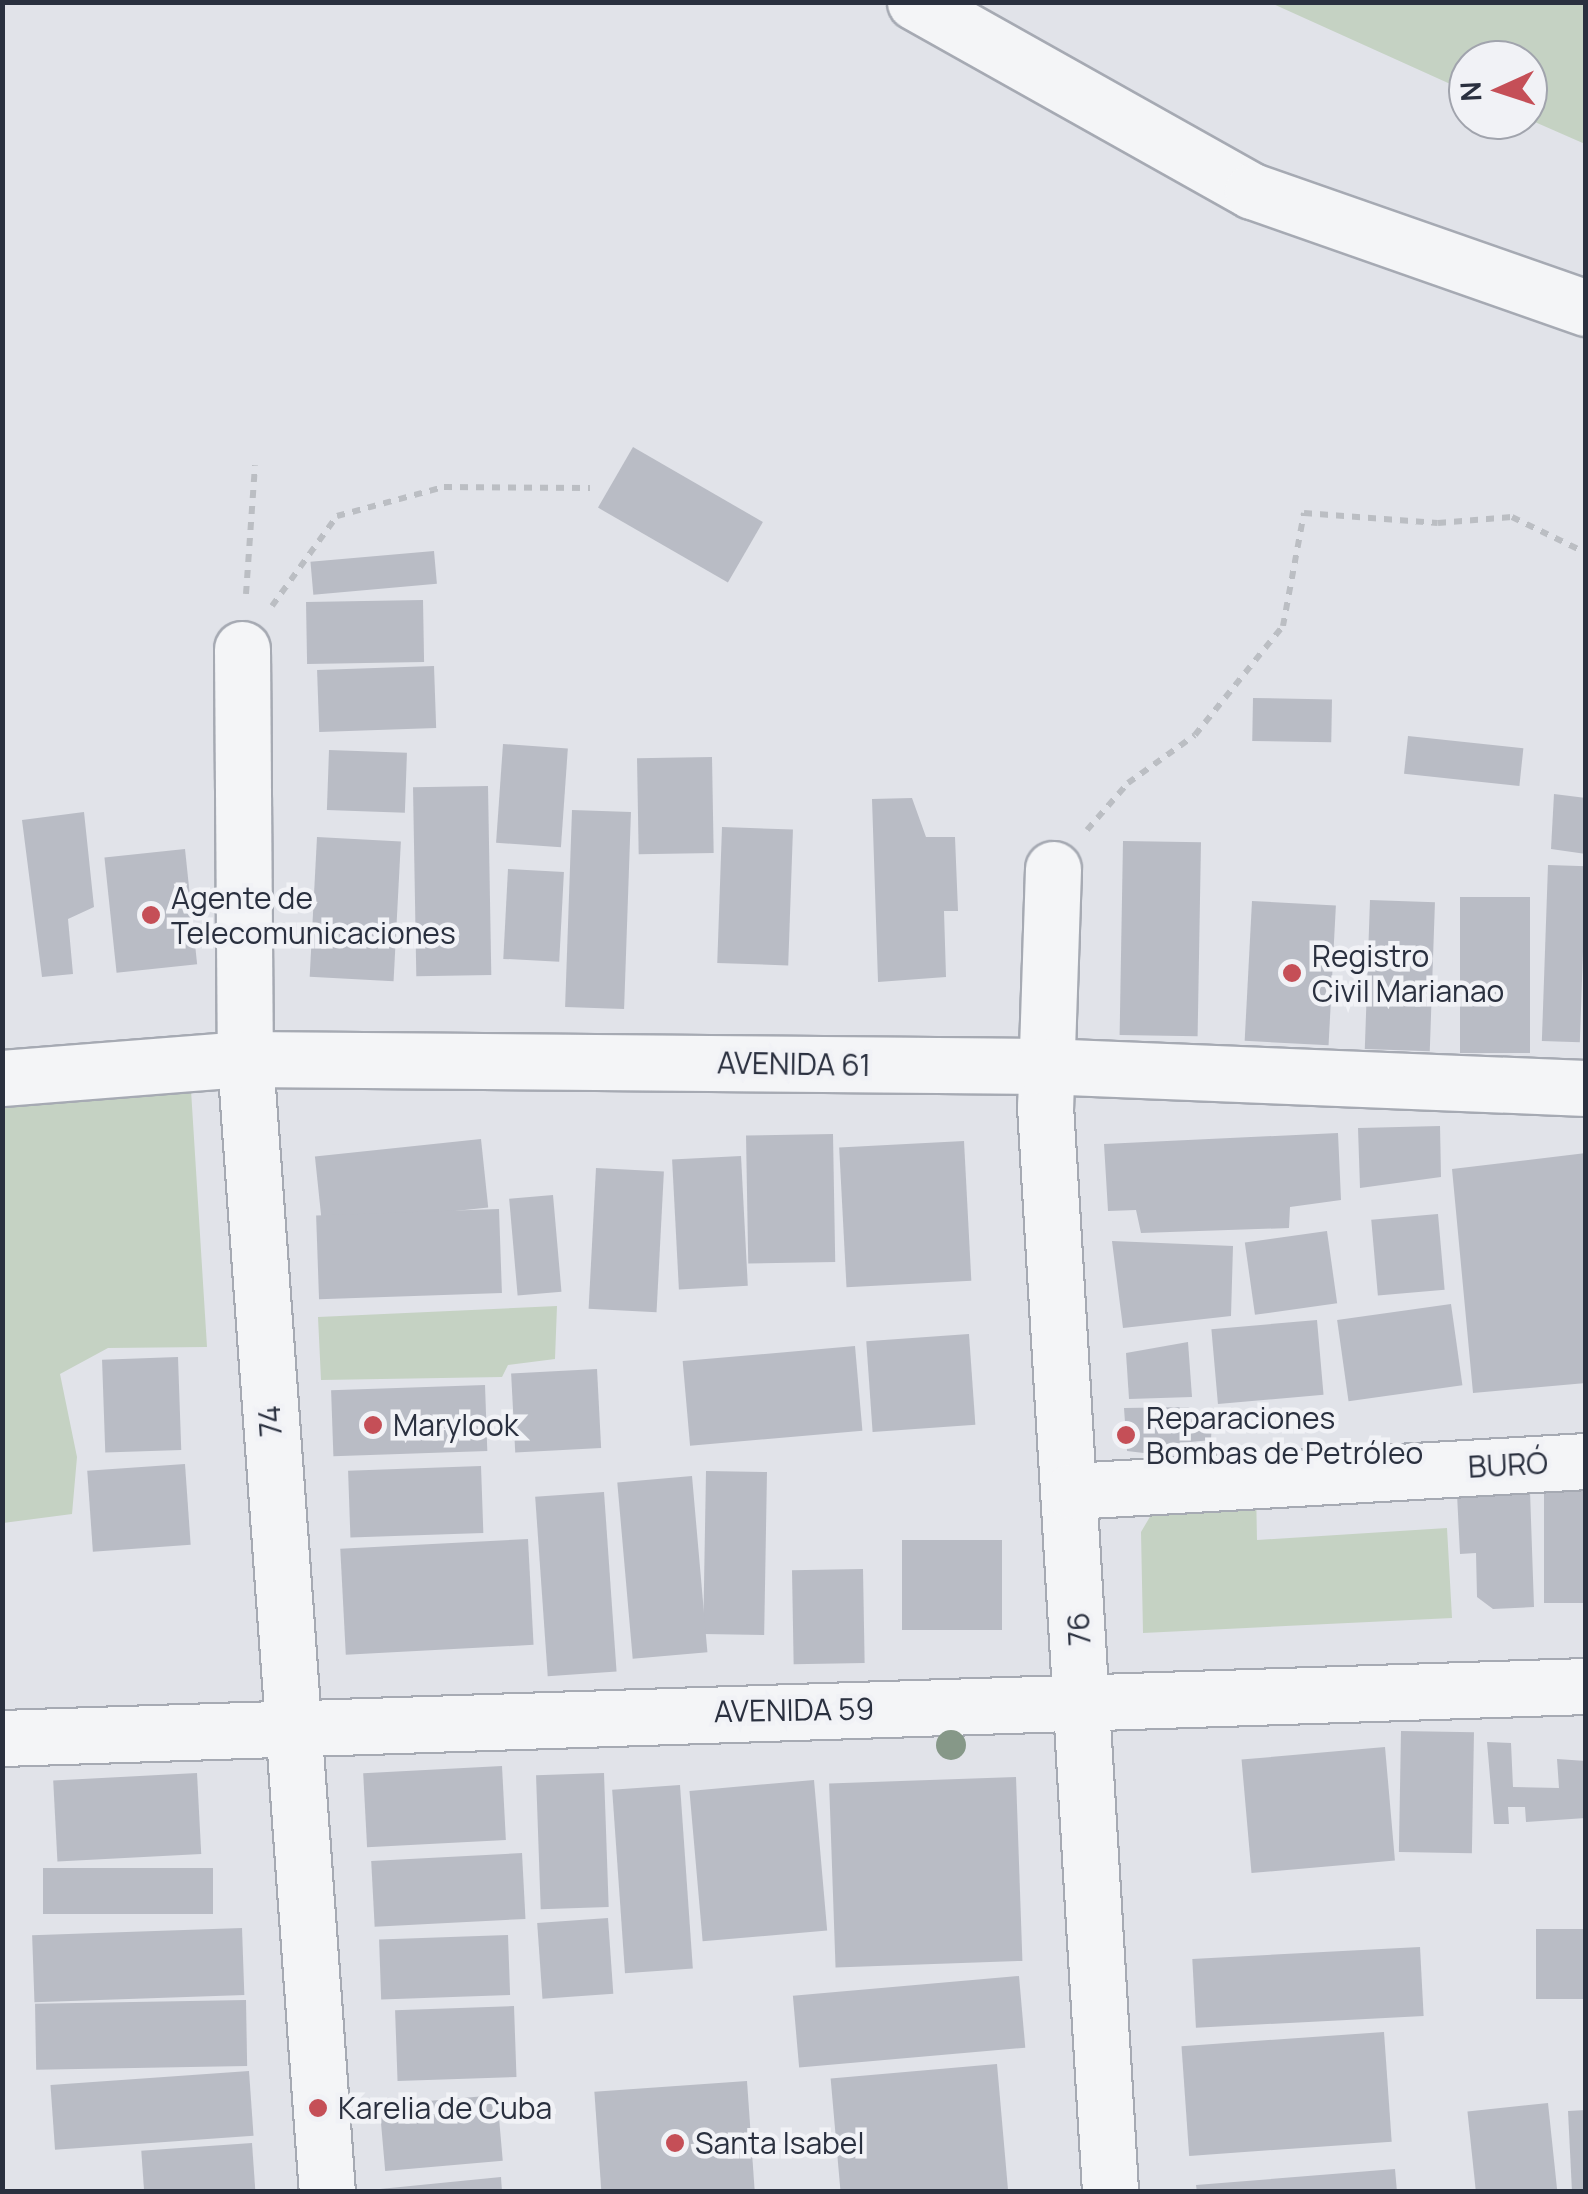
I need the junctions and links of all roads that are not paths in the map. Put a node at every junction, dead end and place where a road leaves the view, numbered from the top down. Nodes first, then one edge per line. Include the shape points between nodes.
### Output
1 (915, 2) edge
2 (1586, 308) edge
3 (242, 649) road end
4 (1053, 869) road end
5 (244, 1059) junction
6 (1044, 1066) junction
7 (2, 1078) edge
8 (1586, 1088) edge
9 (1586, 1461) edge
10 (1072, 1491) junction
11 (1586, 1686) edge
12 (1082, 1703) junction
13 (291, 1722) junction
14 (2, 1738) edge
15 (327, 2192) edge
16 (1110, 2192) edge

1 - 2 street via 1252,191
3 - 5 street, 74
4 - 6 street, 76
5 - 6 street, AVENIDA 61
5 - 7 street, AVENIDA 61
5 - 13 street, 74
6 - 8 street, AVENIDA 61
6 - 10 street, 76
9 - 10 street, BURÓ
10 - 12 street, 76
11 - 12 street, AVENIDA 59
12 - 13 street, AVENIDA 59
12 - 16 street, 76
13 - 14 street, AVENIDA 59
13 - 15 street, 74

